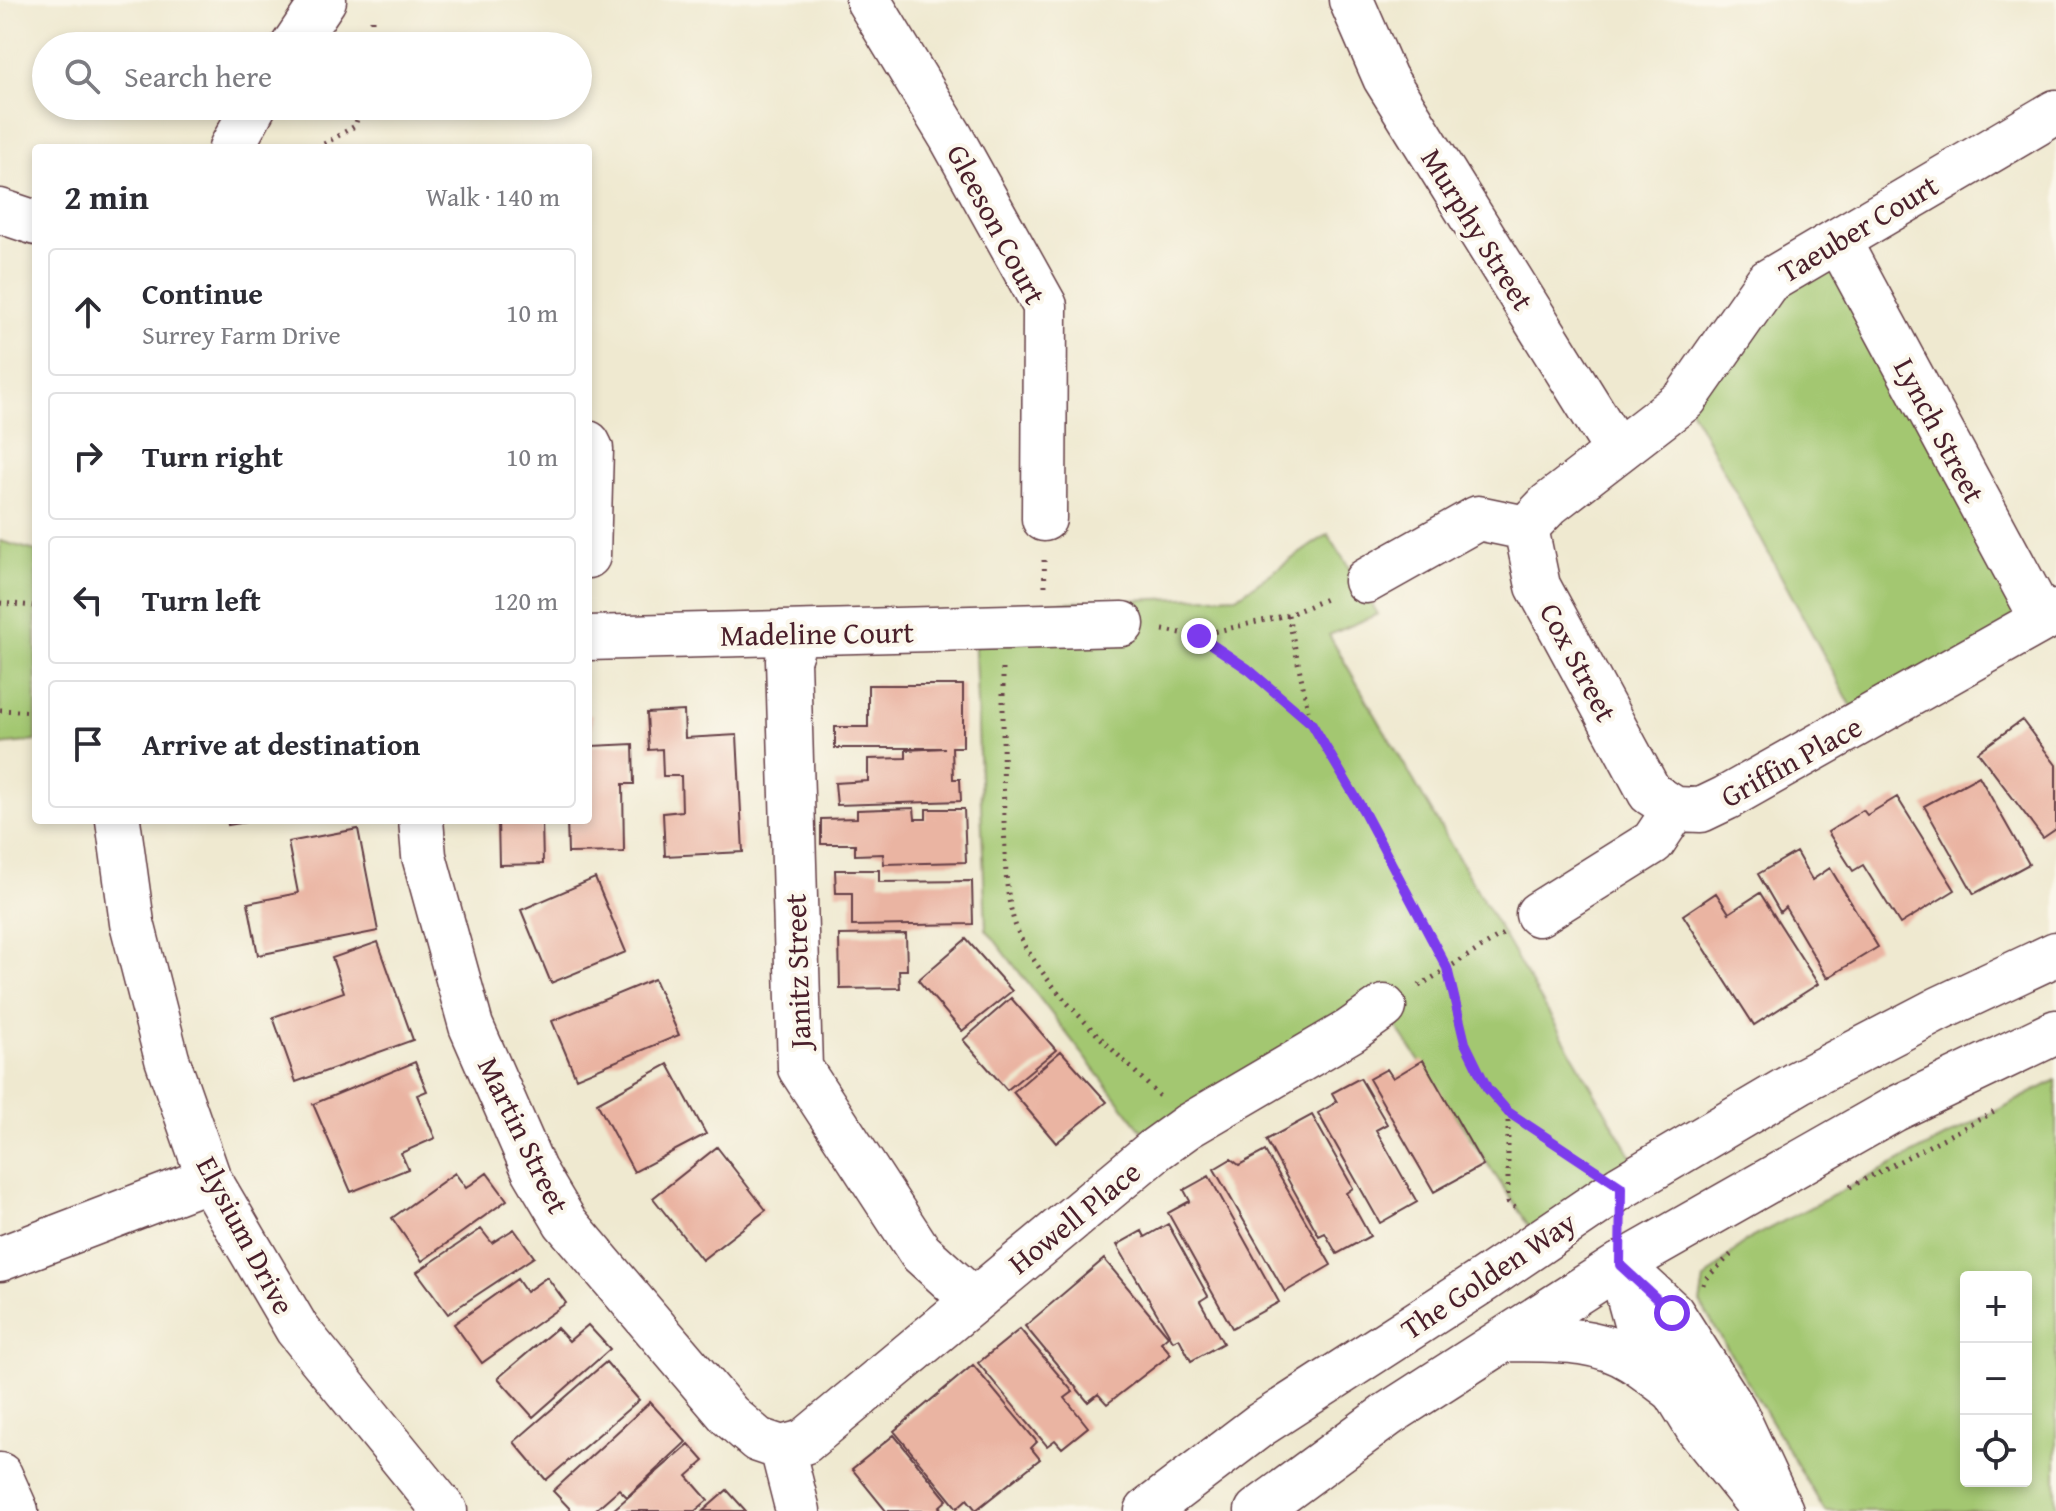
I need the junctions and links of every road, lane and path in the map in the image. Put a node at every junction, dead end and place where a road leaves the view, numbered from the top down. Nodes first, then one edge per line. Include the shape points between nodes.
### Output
1 (324, 0) edge
2 (868, 0) edge
3 (1351, 0) edge
4 (372, 19) dead end
5 (302, 32) edge
6 (372, 32) edge
7 (2056, 112) edge
8 (246, 120) edge
9 (357, 120) edge
10 (233, 144) edge
11 (324, 144) edge
12 (0, 211) edge
13 (32, 222) edge
14 (1838, 240) junction
15 (1617, 451) junction
16 (1538, 516) junction
17 (1044, 519) dead end
18 (1366, 581) joint
19 (0, 603) edge
20 (32, 606) edge
21 (1288, 615) junction
22 (2049, 616) edge
23 (1031, 619) junction
24 (1122, 624) joint
25 (797, 633) junction
26 (1199, 636) junction
27 (592, 638) edge
28 (0, 710) edge
29 (32, 712) edge
30 (1312, 724) junction
31 (1675, 809) junction
32 (119, 824) edge
33 (421, 824) edge
34 (1538, 914) joint
35 (2056, 954) edge
36 (1447, 968) junction
37 (1384, 1007) joint
38 (2056, 1032) edge
39 (1999, 1109) dead end
40 (1508, 1112) junction
41 (1188, 1126) junction
42 (209, 1179) junction
43 (1621, 1187) junction
44 (1844, 1190) dead end
45 (1549, 1233) junction
46 (1735, 1251) dead end
47 (0, 1259) edge
48 (1620, 1265) junction
49 (1484, 1280) junction
50 (1702, 1291) dead end
51 (973, 1300) junction
52 (1506, 1339) junction
53 (1675, 1391) junction
54 (782, 1448) junction
55 (0, 1475) edge
56 (16, 1511) edge
57 (445, 1511) edge
58 (798, 1511) edge
59 (1147, 1511) edge
60 (1257, 1511) edge
61 (1764, 1511) edge
62 (1781, 1511) edge

1 - 5 street
2 - 17 street, Gleeson Court via 1045,306
3 - 15 street, Murphy Street via 1385,78
4 - 6 path
7 - 14 street, Taeuber Court
8 - 10 street
9 - 11 path
12 - 13 street
14 - 15 street, Taeuber Court via 1767,282 1685,399
14 - 22 street, Lynch Street
15 - 16 street, Taeuber Court
16 - 18 street via 1478,518
16 - 31 street, Cox Street via 1538,586 1650,793
18 - 21 path
19 - 20 path
21 - 26 path
21 - 30 path
22 - 31 street, Griffin Place via 1726,798 1701,810
23 - 24 street, Madeline Court
23 - 25 street, Madeline Court
23 - 41 path via 1002,754 1011,916 1027,951 1069,1003
24 - 26 path
25 - 27 street, Madeline Court
25 - 51 street, Janitz Street via 788,660 800,1068 920,1252
26 - 30 path via 1248,669
28 - 29 path
30 - 36 path
31 - 34 street via 1653,842
32 - 42 street, Elysium Drive via 136,938 167,1059
33 - 54 street, Martin Street via 424,856 471,1026 534,1170 565,1222 729,1415 758,1440
34 - 36 path
35 - 43 street, The Golden Way via 1799,1082
36 - 37 path
36 - 40 path via 1465,1043 1487,1088
37 - 41 street, Howell Place
38 - 48 street, The Golden Way via 1893,1110
39 - 44 path
40 - 43 path
40 - 45 path via 1508,1202
41 - 51 street, Howell Place
42 - 47 street
42 - 57 street, Elysium Drive via 297,1329
43 - 45 street, The Golden Way
43 - 48 street
45 - 49 street, The Golden Way
46 - 50 path via 1704,1280
48 - 49 street
48 - 52 street, The Golden Way
48 - 53 street via 1638,1331
48 - 62 street via 1672,1313 1734,1410
49 - 59 street, The Golden Way via 1260,1425
51 - 54 street, Howell Place via 804,1442
52 - 53 street via 1605,1347
52 - 60 street, The Golden Way via 1390,1413
53 - 61 street via 1698,1429
54 - 58 street
55 - 56 street

